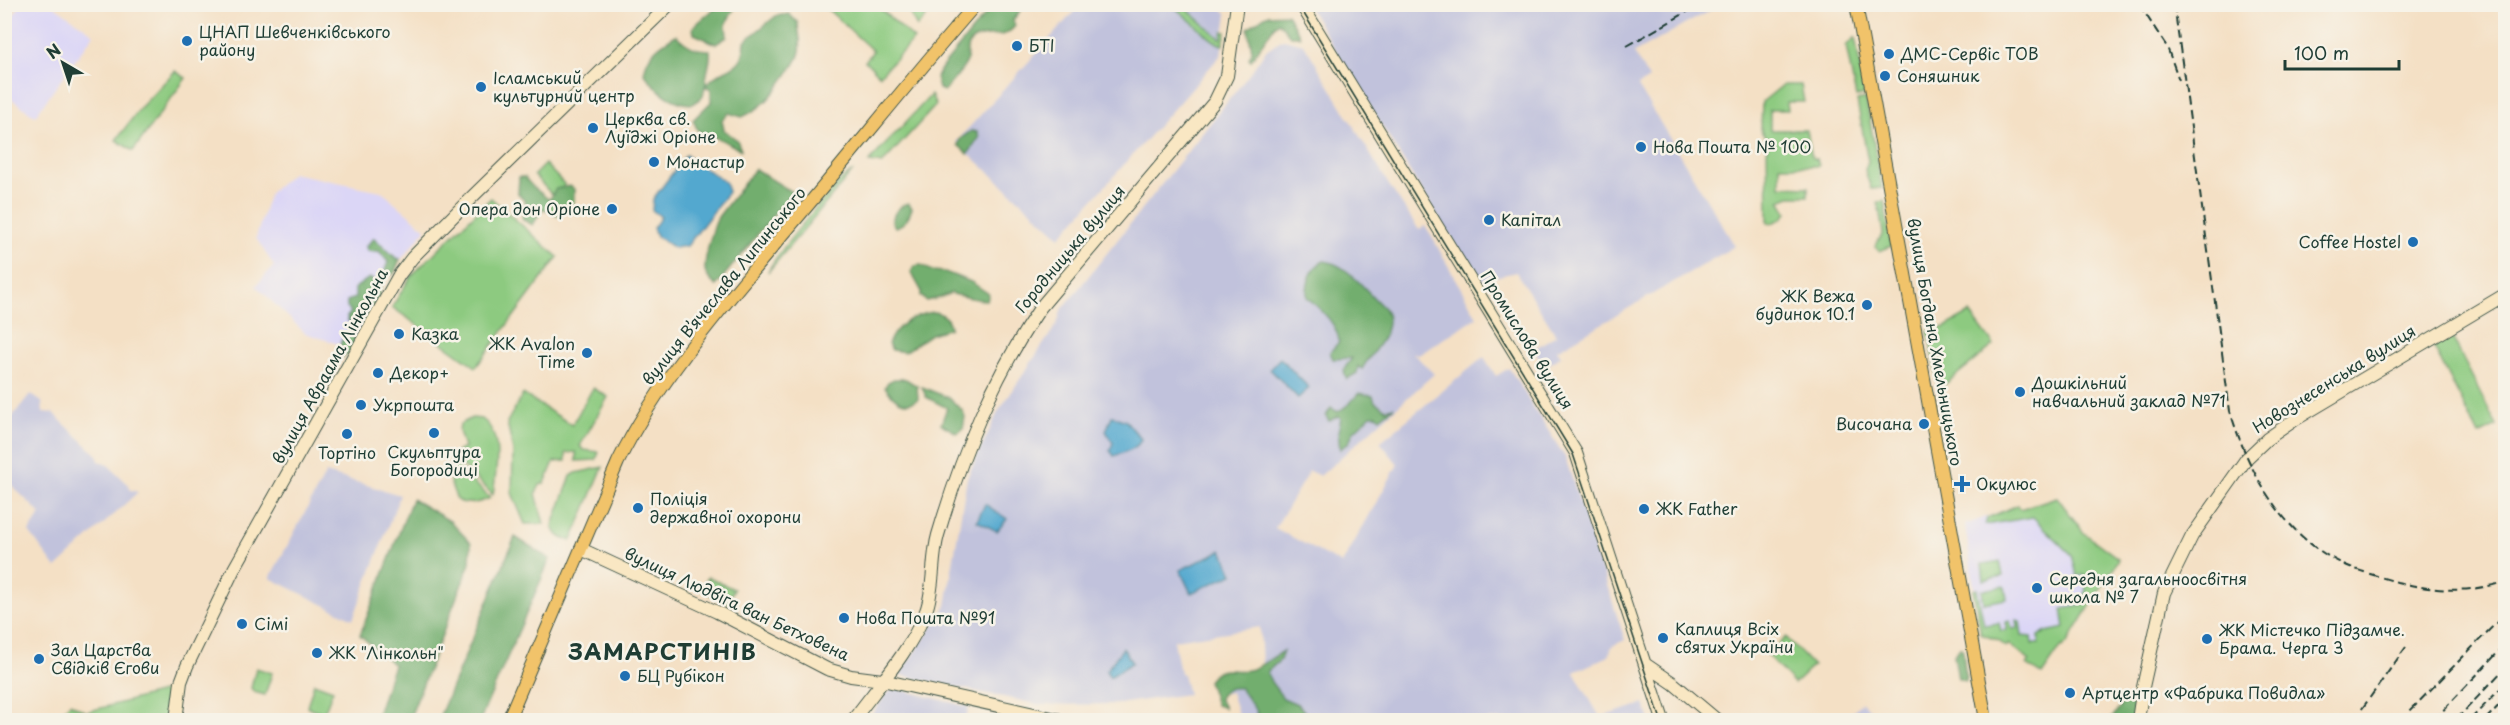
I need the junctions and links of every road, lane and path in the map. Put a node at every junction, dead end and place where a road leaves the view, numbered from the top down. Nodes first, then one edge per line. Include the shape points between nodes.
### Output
1 (670, 4) edge
2 (976, 4) edge
3 (1237, 4) edge
4 (1301, 4) edge
5 (1856, 4) edge
6 (2505, 294) edge
7 (581, 549) junction
8 (1645, 664) junction
9 (882, 680) junction
10 (176, 720) edge
11 (508, 720) edge
12 (853, 720) edge
13 (1061, 720) edge
14 (1663, 720) edge
15 (1717, 720) edge
16 (1986, 720) edge
17 (2138, 720) edge

1 - 10 street, вулиця Авраама Лінкольна via 472,197 399,275 234,569 188,666
2 - 7 main road, вулиця Вʼячеслава Липинського via 670,375 625,448
3 - 9 street, Городницька вулиця via 1227,76 1215,101 1040,308 1018,341 968,442 938,537 926,611
4 - 8 street, Промислова вулиця via 1576,453
5 - 16 main road, вулиця Богдана Хмельницького
6 - 17 street, Новознесенська вулиця via 2296,419 2247,458 2192,536 2164,593
7 - 9 street, вулиця Людвіга ван Бетховена via 717,612 827,669
7 - 11 main road, вулиця Вʼячеслава Липинського
8 - 14 street, Промислова вулиця
8 - 15 street
9 - 12 street, Городницька вулиця
9 - 13 street, вулиця Людвіга ван Бетховена

